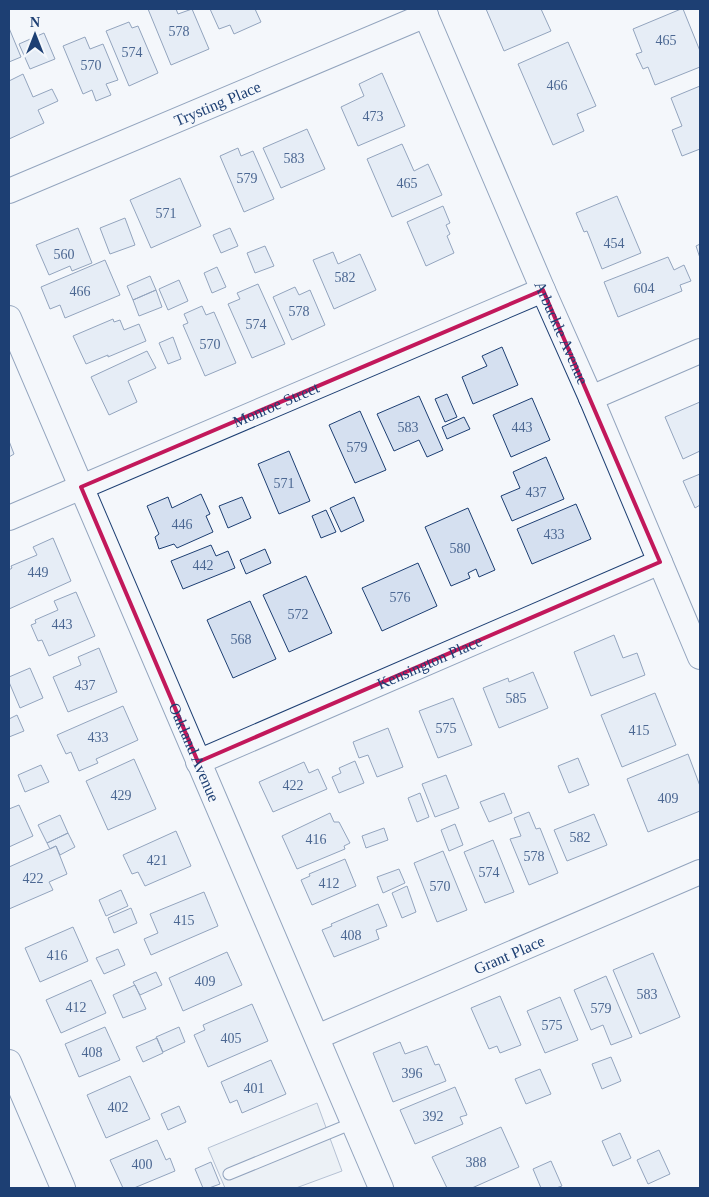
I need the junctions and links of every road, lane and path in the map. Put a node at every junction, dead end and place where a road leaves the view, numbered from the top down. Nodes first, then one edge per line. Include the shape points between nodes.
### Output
1 (424, 12) edge
2 (9, 191) edge
3 (543, 290) junction
4 (9, 318) edge
5 (700, 351) edge
6 (592, 398) junction
7 (81, 487) junction
8 (9, 518) edge
9 (660, 562) junction
10 (700, 657) edge
11 (198, 762) junction
12 (700, 872) edge
13 (317, 1037) junction
14 (9, 1062) edge
15 (353, 1123) junction
16 (229, 1174) dead end
17 (63, 1188) edge
18 (381, 1188) edge

1 - 2 street, Trysting Place
1 - 3 street, Arbuckle Avenue
3 - 6 street, Arbuckle Avenue
3 - 7 street, Monroe Street
4 - 7 street, Oakland Avenue
5 - 6 street
6 - 9 street, Arbuckle Avenue
7 - 8 street, Monroe Street
7 - 11 street, Oakland Avenue
9 - 10 street, Arbuckle Avenue
9 - 11 street, Kensington Place
11 - 13 street, Oakland Avenue
12 - 13 street, Grant Place
13 - 15 street, Oakland Avenue
14 - 17 street
15 - 16 lane
15 - 18 street, Oakland Avenue

